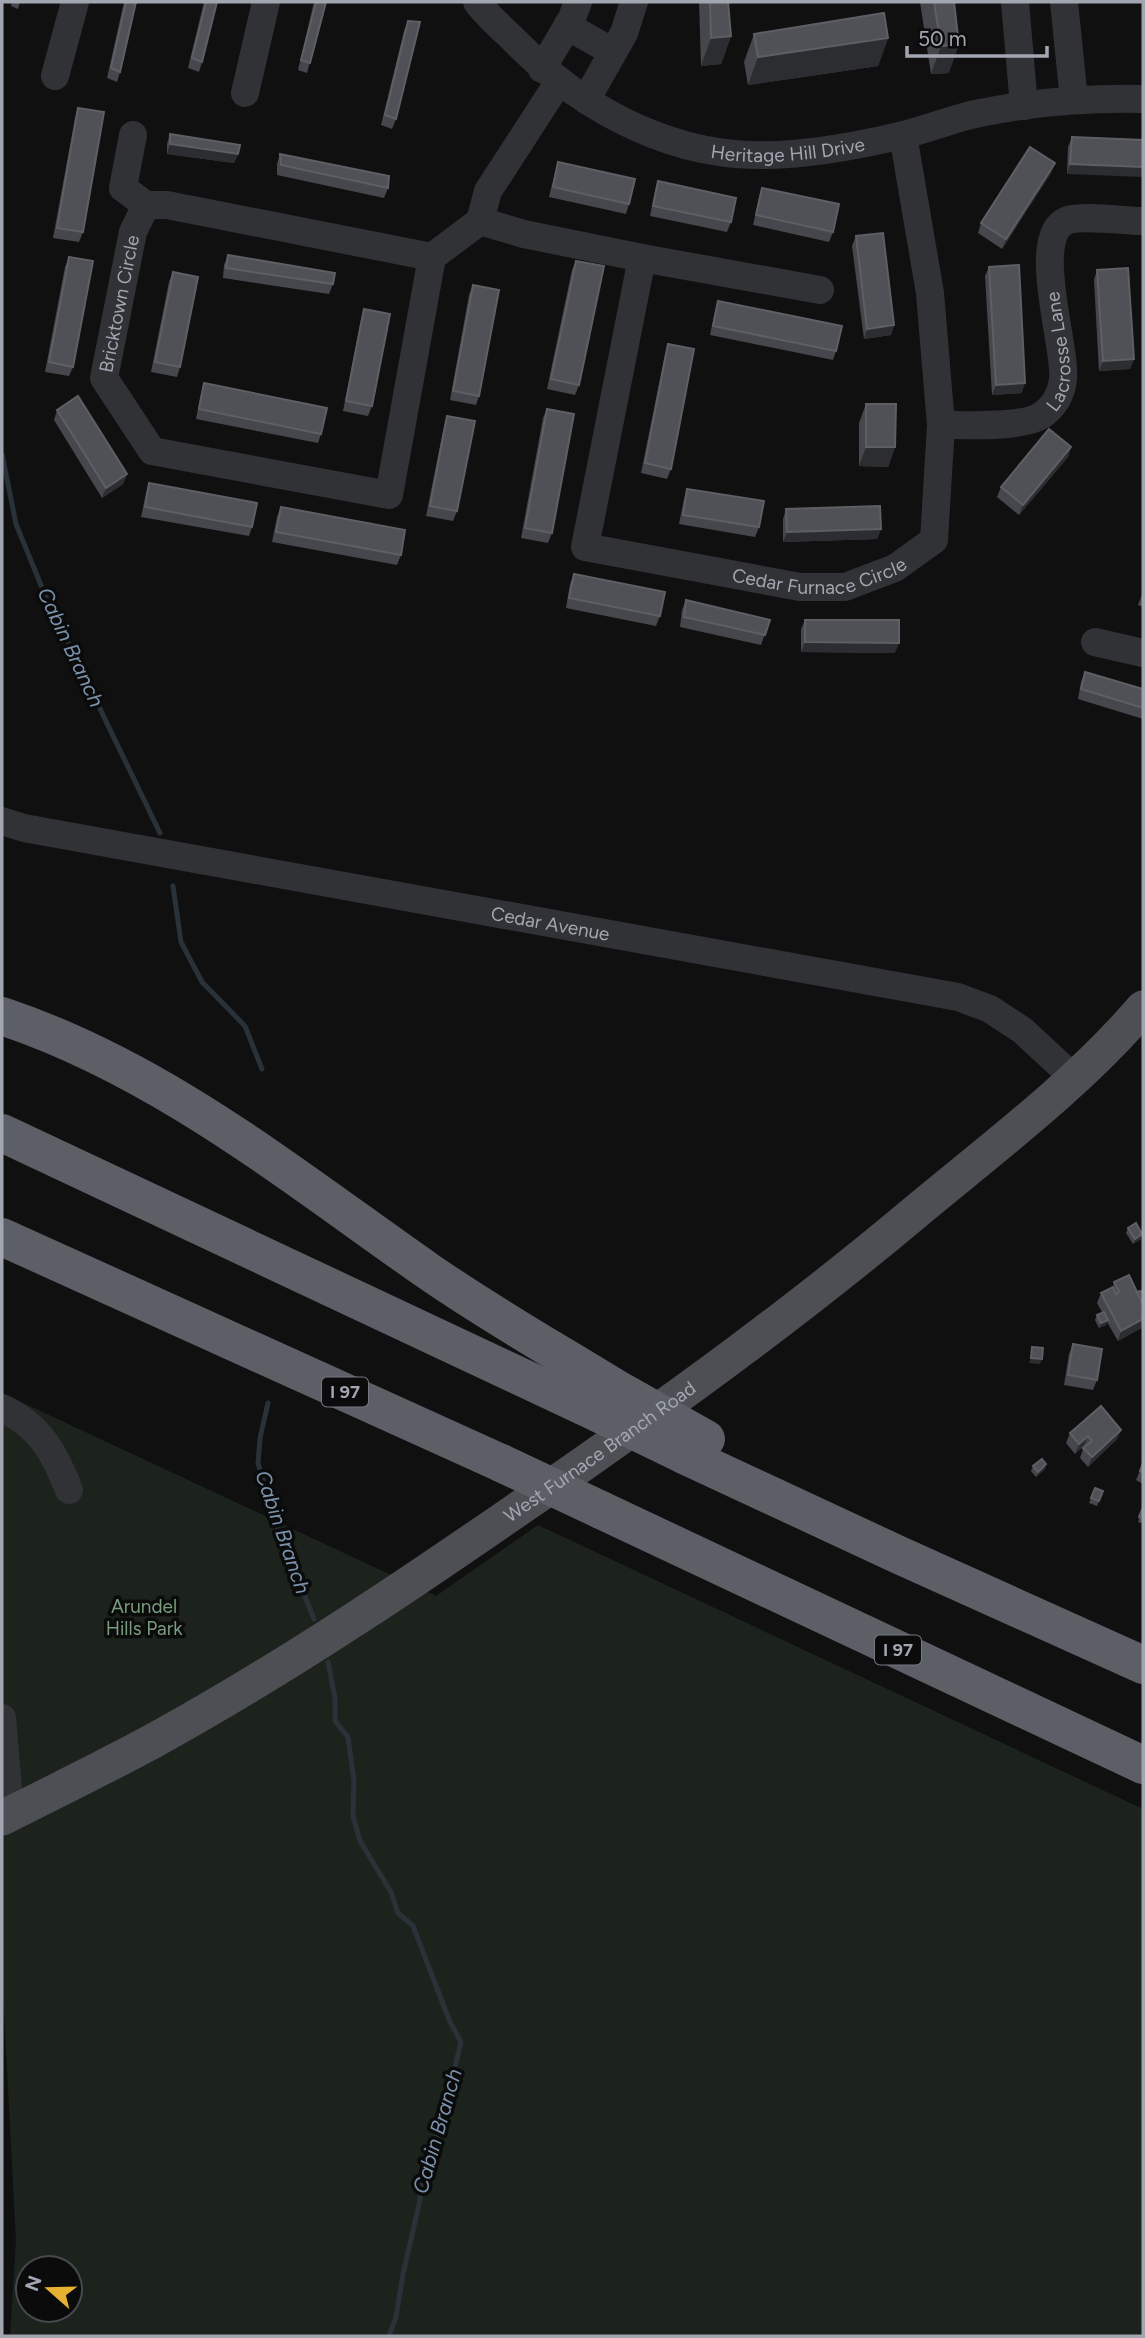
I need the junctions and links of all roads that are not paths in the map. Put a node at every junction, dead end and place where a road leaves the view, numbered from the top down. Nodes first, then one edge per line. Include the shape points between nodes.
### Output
1 (75, 2) edge
2 (267, 2) edge
3 (477, 2) edge
4 (634, 2) edge
5 (1014, 2) edge
6 (1064, 2) edge
7 (573, 14) edge
8 (612, 52) junction
9 (55, 76) dead end
10 (550, 76) junction
11 (244, 93) dead end
12 (1143, 99) edge
13 (586, 100) junction
14 (1074, 100) junction
15 (1024, 106) junction
16 (133, 135) dead end
17 (903, 135) junction
18 (146, 205) junction
19 (481, 221) junction
20 (1143, 221) edge
21 (432, 257) junction
22 (642, 258) junction
23 (820, 290) dead end
24 (941, 425) junction
25 (1095, 642) dead end
26 (1143, 653) edge
27 (2, 821) edge
28 (1143, 1008) edge
29 (2, 1016) edge
30 (1074, 1078) junction
31 (2, 1133) edge
32 (2, 1221) edge
33 (2, 1237) edge
34 (250, 1348) junction
35 (597, 1396) junction
36 (2, 1408) edge
37 (695, 1447) junction
38 (69, 1490) dead end
39 (1143, 1654) edge
40 (1143, 1665) edge
41 (2, 1718) edge
42 (1143, 1765) edge
43 (6, 1816) edge

1 - 9 street
2 - 11 street
3 - 10 street, Heritage Hill Drive
4 - 8 street
5 - 15 street
6 - 14 street
7 - 8 street
7 - 10 street
8 - 13 street
10 - 13 street, Heritage Hill Drive
10 - 19 street via 488,191
12 - 14 street, Heritage Hill Drive
13 - 17 street, Heritage Hill Drive via 668,139 719,152 813,151
14 - 15 street, Heritage Hill Drive
15 - 17 street, Heritage Hill Drive via 978,113
16 - 18 street via 123,188
17 - 24 street, Cedar Furnace Circle via 930,293
18 - 21 street via 167,205
18 - 21 street, Bricktown Circle via 133,232 104,378 152,451 389,495
19 - 21 street
19 - 22 street
20 - 24 street, Lacrosse Lane via 1079,218 1065,220 1057,229 1050,273 1064,378 1059,398 1041,416 1016,423
22 - 23 street
22 - 24 street, Cedar Furnace Circle via 585,547 800,587 845,587 895,568 934,540
25 - 26 street
27 - 30 street, Cedar Avenue via 958,997 990,1009 1022,1030
28 - 30 main road, West Furnace Branch Road
29 - 35 highway via 95,1053 173,1095 432,1273
30 - 43 main road, West Furnace Branch Road via 848,1270 707,1377 513,1513 264,1676 152,1741
31 - 35 highway
32 - 34 highway
33 - 34 highway
34 - 42 highway, I 97, bridge
35 - 37 highway, bridge
36 - 38 street via 19,1416 40,1436 56,1457
37 - 39 highway via 767,1472
37 - 40 highway via 899,1555
41 - 43 street

